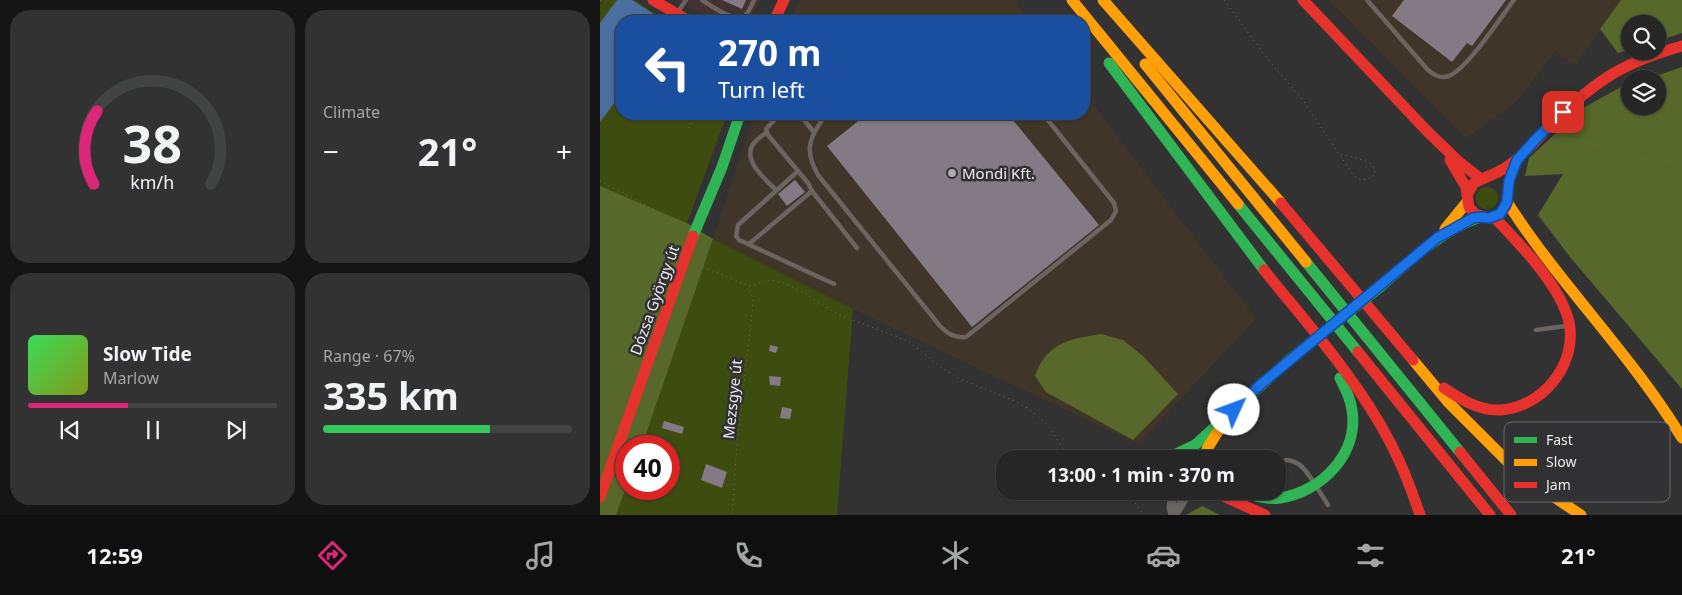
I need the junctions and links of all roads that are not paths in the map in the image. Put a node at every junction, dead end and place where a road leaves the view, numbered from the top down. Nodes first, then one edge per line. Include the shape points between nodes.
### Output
1 (653, 0) edge
2 (686, 0) edge
3 (702, 0) edge
4 (754, 0) edge
5 (784, 0) edge
6 (1064, 0) edge
7 (1072, 0) edge
8 (1093, 0) edge
9 (1103, 0) edge
10 (1303, 0) edge
11 (1367, 0) edge
12 (1514, 0) edge
13 (677, 15) joint
14 (730, 15) edge
15 (745, 15) edge
16 (777, 15) edge
17 (1074, 15) edge
18 (1084, 15) edge
19 (1090, 22) edge
20 (1090, 38) edge
21 (1682, 46) edge
22 (738, 120) edge
23 (774, 120) edge
24 (804, 120) edge
25 (822, 120) edge
26 (1048, 120) edge
27 (1427, 131) junction
28 (767, 132) junction
29 (814, 132) junction
30 (1517, 160) junction
31 (798, 171) junction
32 (1485, 178) junction
33 (776, 190) junction
34 (812, 191) junction
35 (1507, 197) junction
36 (1467, 198) junction
37 (1480, 217) junction
38 (1494, 217) junction
39 (1437, 238) junction
40 (749, 244) junction
41 (857, 248) dead end
42 (834, 284) dead end
43 (1299, 315) junction
44 (1570, 326) junction
45 (1536, 330) dead end
46 (1424, 374) junction
47 (1234, 410) junction
48 (1682, 438) edge
49 (1186, 450) edge
50 (1206, 450) edge
51 (1504, 458) edge
52 (1286, 460) dead end
53 (1316, 486) junction
54 (600, 497) edge
55 (1286, 497) edge
56 (1172, 500) edge
57 (1184, 500) edge
58 (1232, 500) edge
59 (1562, 502) edge
60 (1328, 505) dead end
61 (1265, 515) edge
62 (1420, 515) edge
63 (1490, 515) edge
64 (1511, 515) edge
65 (1581, 515) edge

1 - 13 main road
2 - 13 lane
3 - 14 lane
4 - 15 lane
5 - 16 main road
6 - 17 main road
7 - 18 main road
8 - 64 main road
9 - 46 main road via 1296,220
10 - 27 main road
11 - 12 lane via 1428,70 1442,77 1464,65
19 - 63 main road
20 - 43 main road
21 - 30 main road via 1620,68 1608,76 1566,109
22 - 54 main road, Dózsa György út via 692,238
23 - 28 lane
24 - 29 lane
25 - 29 lane
26 - 29 lane via 1114,203 1116,211 1111,220 966,337 958,338 940,326 818,175 809,153
27 - 32 main road via 1458,161
27 - 36 main road via 1462,178
28 - 31 lane
28 - 33 lane via 752,146 750,156
30 - 32 main road
30 - 35 main road
31 - 33 lane
31 - 34 lane
32 - 35 main road via 1500,182
32 - 36 main road via 1473,183
33 - 40 lane via 738,225 736,236
34 - 40 lane
34 - 41 lane
35 - 38 main road via 1502,212
35 - 48 main road via 1530,241 1647,384
36 - 37 main road via 1472,211
36 - 39 main road via 1458,215
37 - 38 main road
37 - 39 main road
38 - 44 main road via 1552,287 1566,310
39 - 47 main road, bridge via 1289,360
40 - 42 lane
43 - 53 main road via 1337,372 1352,409 1347,451 1330,476
43 - 62 main road via 1379,421 1402,463
44 - 45 lane
44 - 46 main road via 1566,359 1552,383 1536,398 1514,408 1492,410 1473,405
46 - 51 main road
47 - 49 main road
47 - 50 main road
52 - 53 lane via 1300,464
53 - 55 main road
53 - 60 lane
56 - 57 street via 1173,515
58 - 61 main road
59 - 65 main road

